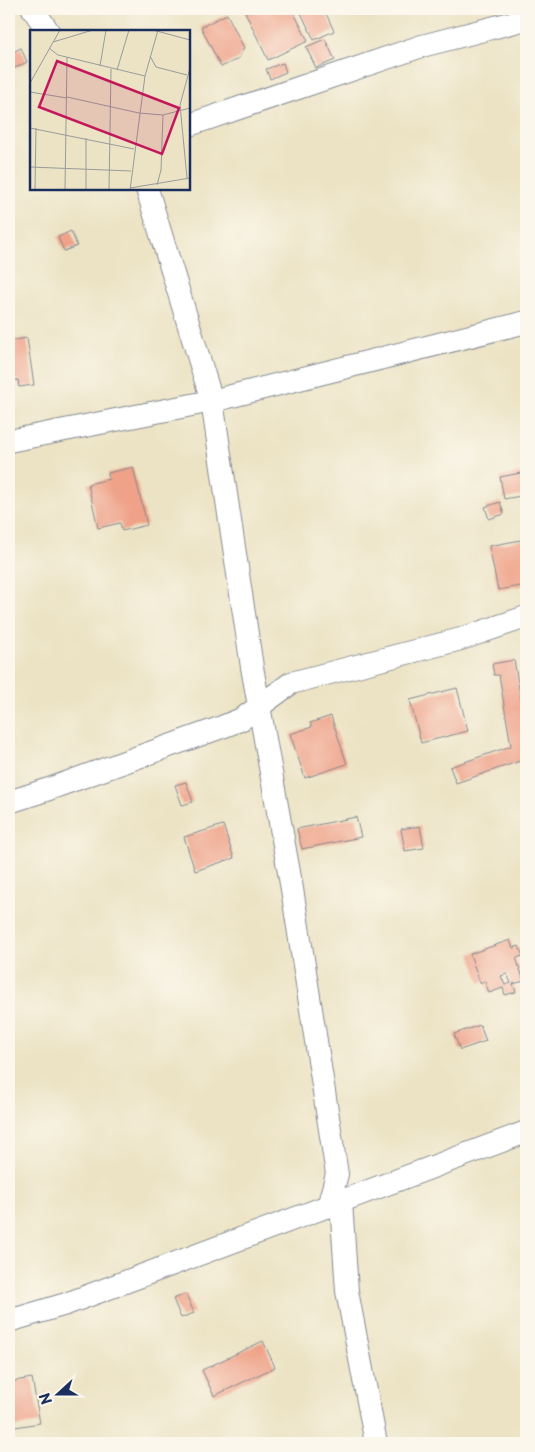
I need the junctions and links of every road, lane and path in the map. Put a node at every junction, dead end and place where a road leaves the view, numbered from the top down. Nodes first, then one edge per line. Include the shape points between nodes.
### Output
1 (33, 9) edge
2 (526, 19) edge
3 (47, 30) edge
4 (190, 125) edge
5 (147, 190) edge
6 (526, 322) edge
7 (212, 400) junction
8 (9, 441) edge
9 (526, 617) edge
10 (252, 667) junction
11 (291, 683) junction
12 (259, 706) junction
13 (9, 802) edge
14 (526, 1132) edge
15 (337, 1174) junction
16 (364, 1194) junction
17 (334, 1205) junction
18 (9, 1321) edge
19 (376, 1443) edge

1 - 3 street
2 - 4 street via 422,46
5 - 7 street
6 - 7 street
7 - 8 street
7 - 10 street
9 - 11 street via 461,639
10 - 11 street
10 - 12 street
11 - 12 street
12 - 13 street via 242,719 222,727
12 - 15 street
14 - 16 street
15 - 16 street
15 - 17 street
16 - 17 street
17 - 18 street via 66,1304
17 - 19 street

